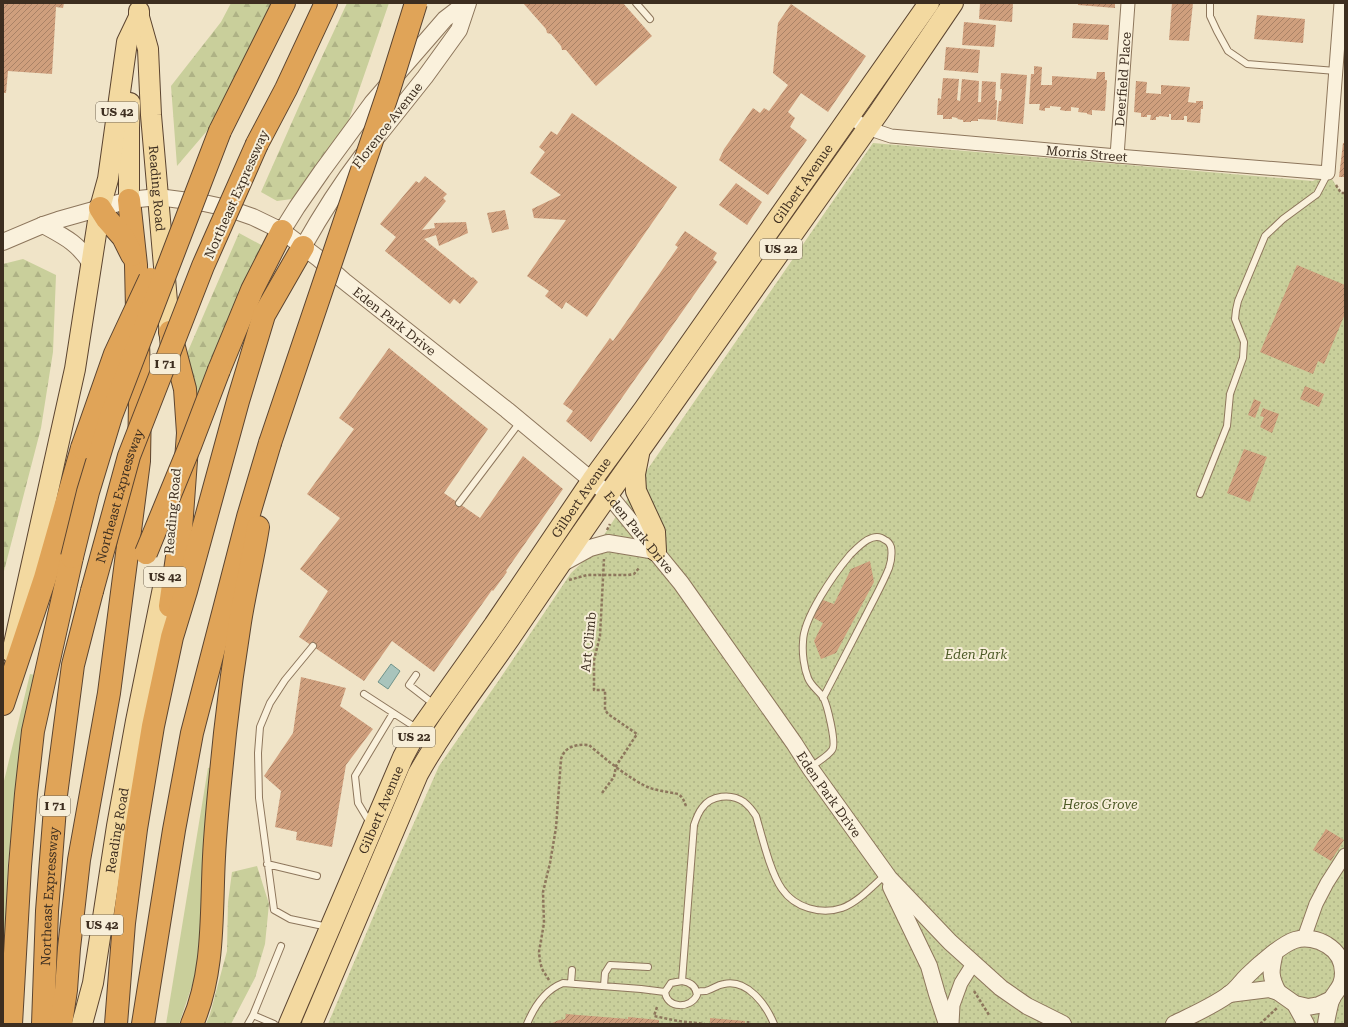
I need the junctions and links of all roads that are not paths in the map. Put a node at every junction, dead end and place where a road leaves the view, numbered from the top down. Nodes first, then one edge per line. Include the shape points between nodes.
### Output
1 (284, 3) edge
2 (326, 3) edge
3 (416, 3) edge
4 (467, 3) edge
5 (636, 3) edge
6 (929, 3) edge
7 (953, 3) edge
8 (1128, 3) edge
9 (1210, 3) edge
10 (1341, 3) edge
11 (139, 10) edge
12 (650, 19) dead end
13 (124, 60) junction
14 (1336, 71) junction
15 (850, 116) junction
16 (867, 128) junction
17 (220, 131) junction
18 (1117, 156) junction
19 (1328, 173) junction
20 (158, 197) junction
21 (129, 200) junction
22 (100, 208) junction
23 (43, 225) junction
24 (282, 231) junction
25 (3, 242) edge
26 (303, 246) junction
27 (91, 264) junction
28 (136, 265) junction
29 (169, 326) junction
30 (520, 421) junction
31 (270, 443) junction
32 (640, 450) junction
33 (592, 480) junction
34 (608, 494) junction
35 (1200, 494) dead end
36 (459, 503) dead end
37 (656, 551) junction
38 (565, 572) junction
39 (118, 623) junction
40 (172, 637) junction
41 (314, 646) dead end
42 (416, 675) dead end
43 (3, 692) edge
44 (364, 694) dead end
45 (823, 698) junction
46 (3, 704) edge
47 (393, 713) junction
48 (439, 717) junction
49 (420, 730) junction
50 (810, 768) junction
51 (373, 827) junction
52 (1345, 855) edge
53 (267, 864) junction
54 (317, 876) dead end
55 (887, 876) junction
56 (330, 927) junction
57 (1304, 938) junction
58 (281, 946) dead end
59 (1276, 952) junction
60 (1344, 963) edge
61 (973, 964) junction
62 (648, 967) dead end
63 (572, 970) dead end
64 (682, 981) junction
65 (571, 983) junction
66 (604, 986) junction
67 (665, 992) junction
68 (697, 992) junction
69 (1229, 994) junction
70 (1278, 999) junction
71 (1332, 999) junction
72 (1295, 1004) junction
73 (253, 1015) junction
74 (11, 1024) edge
75 (43, 1024) edge
76 (61, 1024) edge
77 (82, 1024) edge
78 (116, 1024) edge
79 (143, 1024) edge
80 (192, 1024) edge
81 (248, 1024) edge
82 (274, 1024) edge
83 (289, 1024) edge
84 (312, 1024) edge
85 (527, 1024) edge
86 (774, 1024) edge
87 (947, 1024) edge
88 (952, 1024) edge
89 (1063, 1024) edge
90 (1174, 1024) edge
91 (1306, 1024) edge
92 (1326, 1024) edge

1 - 17 highway
2 - 75 highway, Northeast Expressway / I 71, bridge via 257,144 203,266 129,456 74,665 56,795 47,911
3 - 31 highway, bridge via 386,100
4 - 24 street, Florence Avenue via 445,19 372,103 309,189
4 - 26 street, Florence Avenue via 459,30 338,188
5 - 12 lane
6 - 15 main road, Gilbert Avenue / US 22
7 - 16 main road, Gilbert Avenue / US 22
8 - 18 street, Deerfield Place
9 - 14 lane via 1210,16 1228,51 1247,64
10 - 14 street
11 - 13 main road, Reading Road / US 42 via 127,42
11 - 20 main road, Reading Road / US 42 via 148,49
13 - 21 main road via 131,79
13 - 22 main road, Reading Road / US 42 via 108,179
14 - 19 street
15 - 16 street, Morris Street
15 - 33 main road, Gilbert Avenue / US 22
16 - 18 street, Morris Street via 890,136
16 - 32 main road, Gilbert Avenue / US 22
17 - 46 highway, bridge via 115,354 82,448 45,578
17 - 74 highway, bridge via 112,416 88,492 72,557 33,730 20,866
18 - 19 street, Morris Street
19 - 35 lane via 1317,194 1265,236 1240,295 1235,319 1244,342 1243,358 1230,394 1227,426
20 - 21 street, Eden Park Drive
20 - 24 street, Eden Park Drive via 227,208
20 - 29 main road, Reading Road / US 42
21 - 22 street, Eden Park Drive
21 - 28 highway
22 - 23 street, Eden Park Drive
22 - 27 main road, Reading Road / US 42
22 - 28 highway via 123,237
23 - 25 street, Eden Park Drive
23 - 27 street via 73,242
24 - 26 street, Eden Park Drive
24 - 39 highway, bridge via 252,290
26 - 30 street, Eden Park Drive
26 - 40 highway via 264,314
27 - 43 main road, Reading Road / US 42 via 75,369
28 - 39 highway via 139,461
29 - 40 highway via 185,389 188,433 181,529 170,603
29 - 77 main road, Reading Road / US 42 via 178,423 173,535 117,826 93,983
30 - 33 street, Eden Park Drive
30 - 36 lane
31 - 79 highway via 248,517 192,733
31 - 80 highway via 253,557 240,622 225,732 207,975
32 - 34 main road, Gilbert Avenue / US 22
32 - 37 main road via 635,474 636,491 655,532
33 - 34 street, Eden Park Drive
33 - 48 main road, Gilbert Avenue / US 22 via 494,625
34 - 37 street, Eden Park Drive
34 - 38 main road, Gilbert Avenue / US 22
37 - 38 street via 604,544 590,548
37 - 50 street, Eden Park Drive
38 - 48 main road, Gilbert Avenue / US 22
39 - 76 highway via 109,693 79,860
40 - 78 highway via 153,726 136,828 124,923
41 - 53 lane via 285,680 270,703 260,727 259,798
42 - 48 lane via 409,685
44 - 47 lane
45 - 45 lane via 807,674 803,642 806,625 828,585 844,563 865,541 875,537 882,538 891,547 889,567
45 - 50 lane via 832,729 833,747
47 - 49 lane
47 - 51 lane via 355,776 358,803
48 - 49 main road, Gilbert Avenue / US 22
48 - 84 main road, Gilbert Avenue / US 22 via 431,750 418,774
49 - 51 main road, Gilbert Avenue / US 22 via 403,757
50 - 55 street, Eden Park Drive
51 - 56 main road, Gilbert Avenue / US 22
52 - 57 street via 1316,904
53 - 54 lane
53 - 56 lane via 274,910 290,919
55 - 61 street, Eden Park Drive
55 - 64 lane via 842,908 821,911 806,908 781,889 751,808 735,797 714,798 702,807 694,825
55 - 87 street via 929,966
56 - 83 main road, Gilbert Avenue / US 22
57 - 59 street via 1294,940
57 - 60 street via 1323,942 1332,948
58 - 73 lane
59 - 69 street
59 - 70 street via 1271,968
60 - 71 street via 1341,984
61 - 88 street via 961,983 953,1005
61 - 89 street, Eden Park Drive via 1027,1006
62 - 66 lane via 610,964 605,973
63 - 65 lane
64 - 67 lane via 672,984
64 - 68 lane via 690,983
65 - 66 lane
65 - 85 lane via 563,983 548,992
66 - 67 lane
67 - 68 lane via 666,999 678,1005 687,1005 694,1001
68 - 86 lane via 726,983 739,986 760,999
69 - 70 street via 1269,989
69 - 90 street
70 - 72 street
71 - 72 street via 1308,1007
71 - 92 street
72 - 91 street
73 - 81 lane
73 - 82 lane

